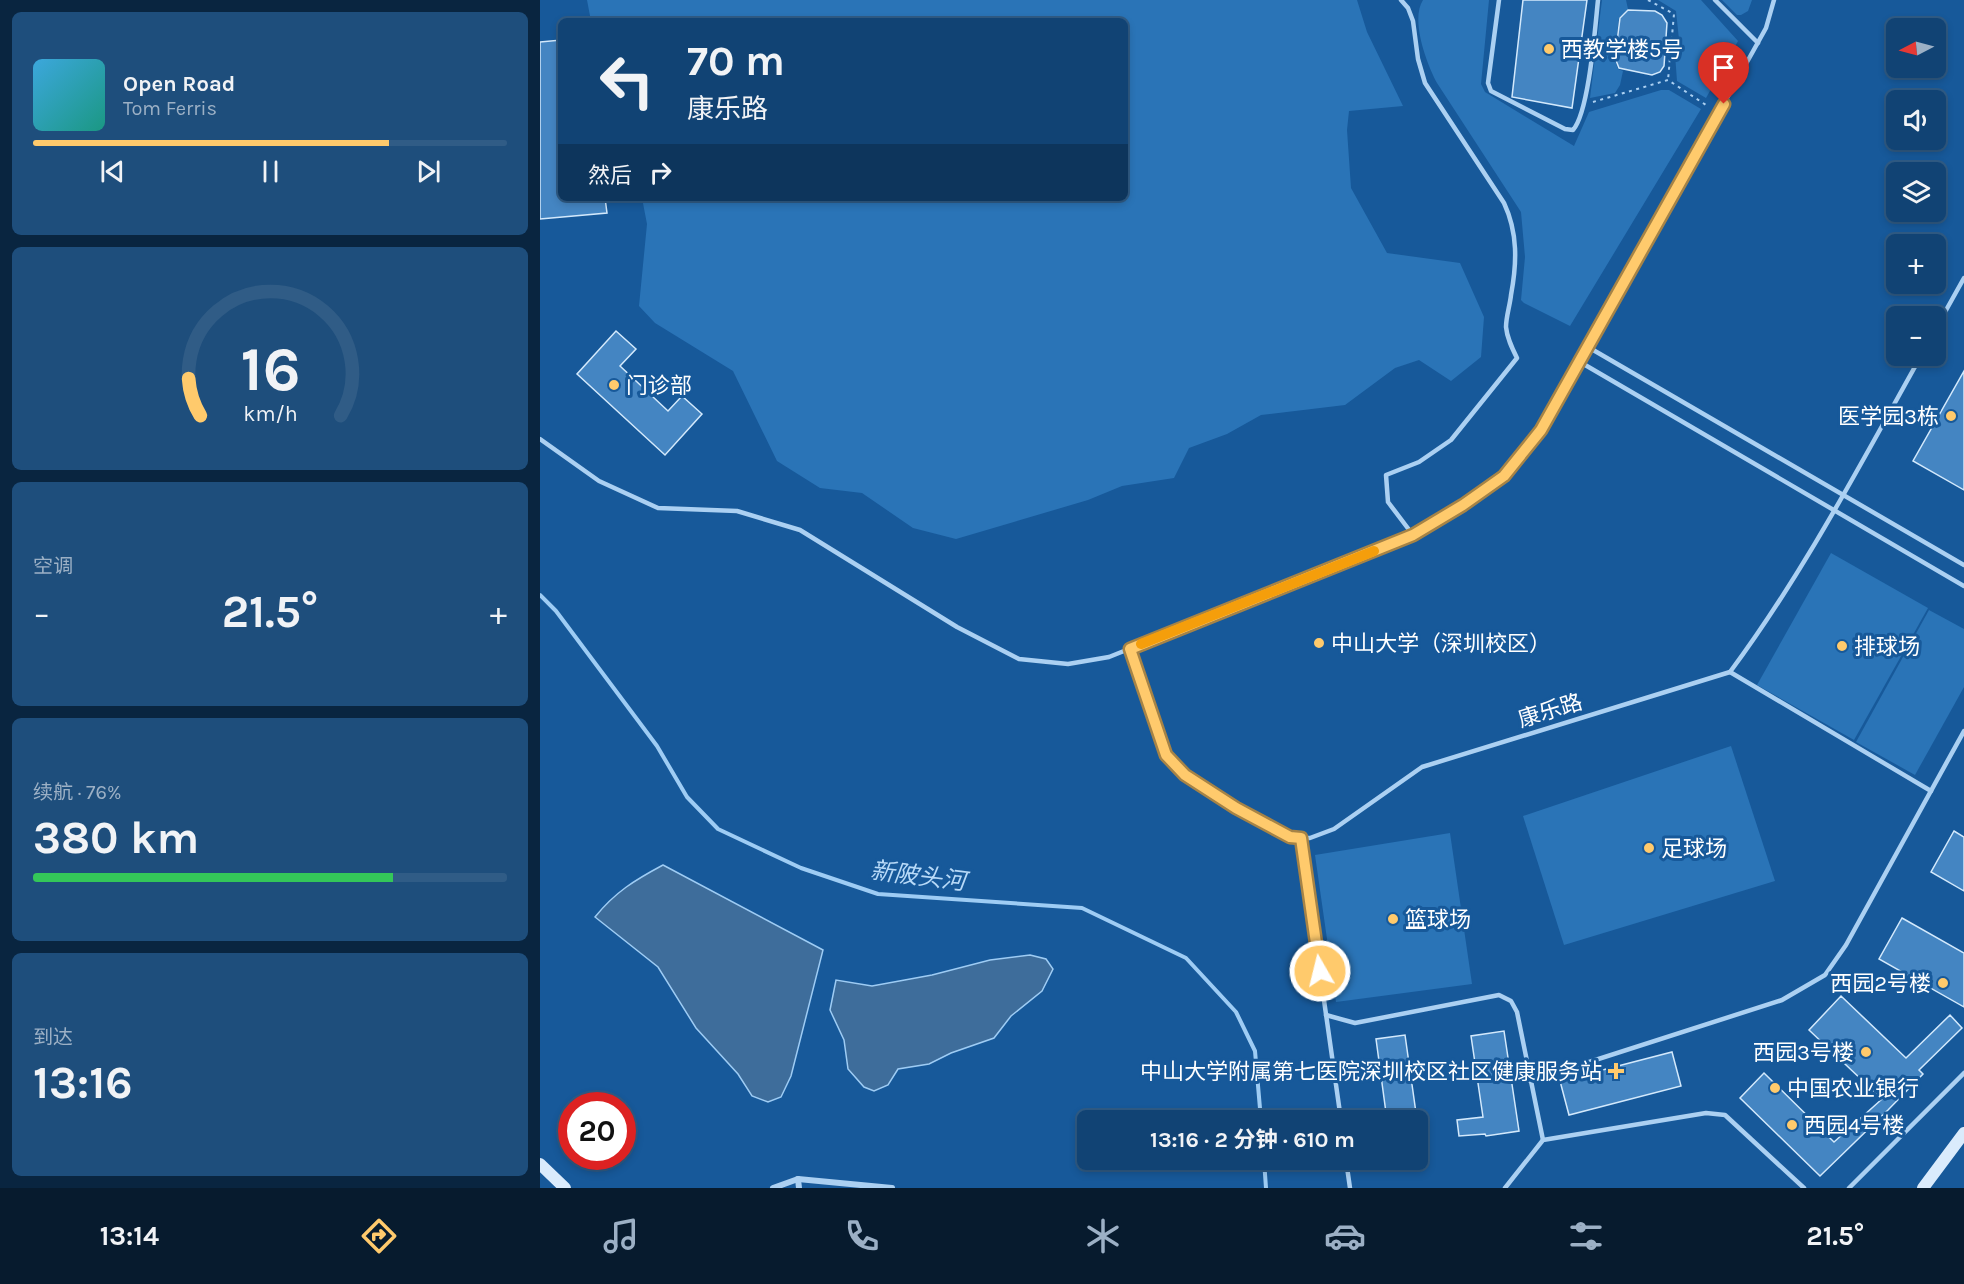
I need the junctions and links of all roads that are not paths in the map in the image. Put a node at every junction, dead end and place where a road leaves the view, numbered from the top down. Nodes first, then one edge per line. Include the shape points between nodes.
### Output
1 (1402, 0) edge
2 (1499, 0) edge
3 (1598, 0) edge
4 (1715, 0) edge
5 (1774, 0) edge
6 (1758, 43) junction
7 (1964, 278) edge
8 (1946, 310) edge
9 (1588, 347) junction
10 (1580, 362) junction
11 (1915, 366) edge
12 (540, 440) edge
13 (1844, 495) junction
14 (1835, 511) junction
15 (1413, 535) junction
16 (1964, 565) edge
17 (1964, 586) edge
18 (1130, 649) junction
19 (1730, 672) junction
20 (1964, 731) edge
21 (1931, 791) junction
22 (1301, 838) junction
23 (1326, 1015) junction
24 (1964, 1073) edge
25 (1530, 1081) junction
26 (1340, 1110) edge
27 (1964, 1133) edge
28 (1543, 1140) junction
29 (540, 1164) edge
30 (1347, 1170) edge
31 (798, 1179) junction
32 (565, 1188) edge
33 (773, 1188) edge
34 (799, 1188) edge
35 (892, 1188) edge
36 (1350, 1188) edge
37 (1505, 1188) edge
38 (1804, 1188) edge
39 (1850, 1188) edge
40 (1923, 1188) edge

1 - 15 lane via 1413,21 1425,83 1504,203 1516,247 1506,326 1517,358 1451,440 1419,462 1386,475 1388,502
2 - 3 lane via 1488,82 1491,91 1573,130 1584,105
4 - 6 lane
5 - 6 lane
6 - 9 lane
7 - 8 lane
9 - 10 lane
9 - 13 lane
10 - 14 lane
10 - 15 lane via 1541,430 1504,476
11 - 13 lane
12 - 18 lane via 599,481 658,508 737,511 800,530 957,627 1019,659 1068,664
13 - 14 lane
13 - 16 lane
14 - 17 lane
14 - 19 lane
15 - 18 lane
18 - 22 lane via 1166,755 1185,775 1236,808 1290,837
19 - 21 lane
19 - 22 lane, 康乐路 via 1422,767 1334,829
20 - 21 lane
21 - 25 lane via 1846,945 1825,975 1782,1000
22 - 23 lane
23 - 25 lane via 1355,1023 1499,995 1511,1001 1517,1012
23 - 26 lane
24 - 39 lane
25 - 28 lane
27 - 40 street
28 - 37 lane
28 - 38 lane via 1706,1113 1725,1115
29 - 32 street
30 - 36 lane
31 - 33 street
31 - 34 street
31 - 35 street

